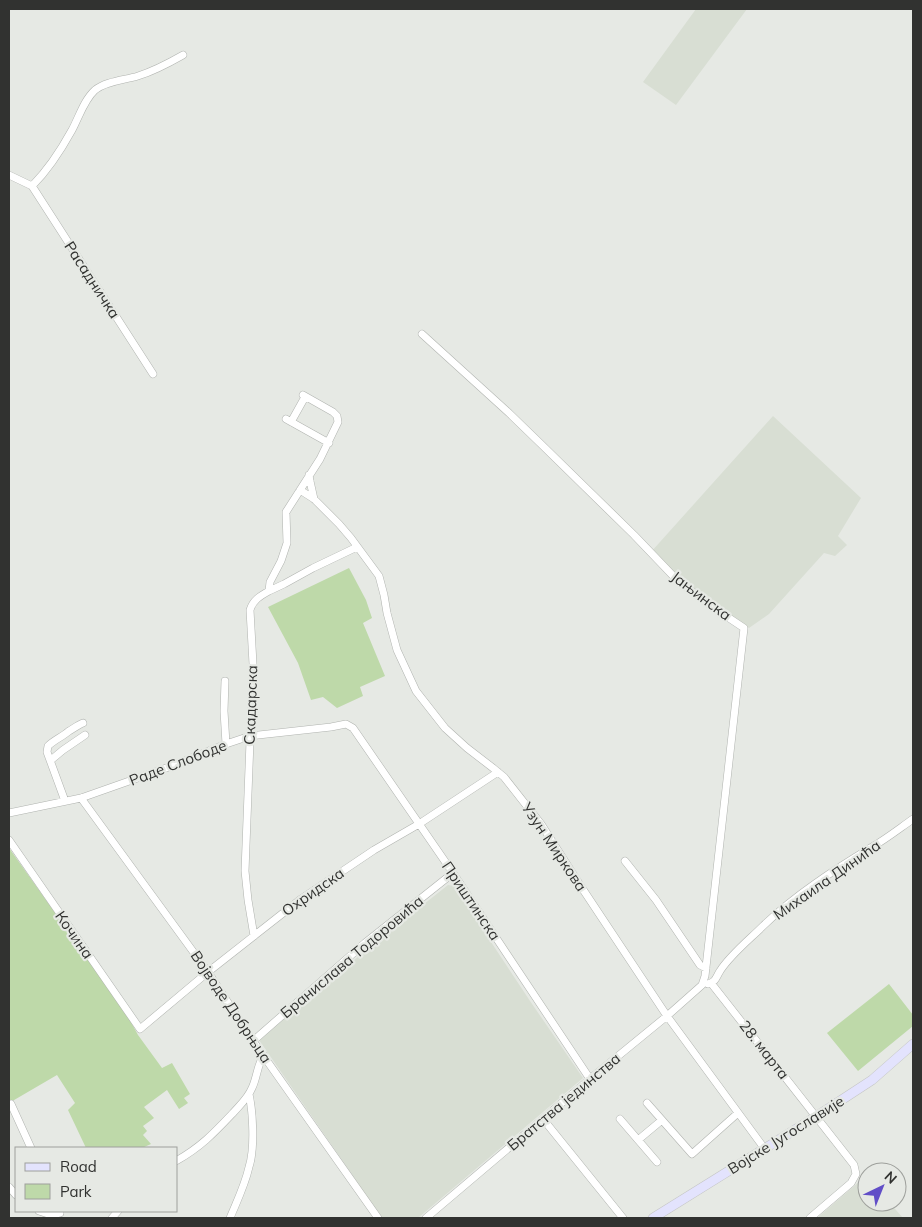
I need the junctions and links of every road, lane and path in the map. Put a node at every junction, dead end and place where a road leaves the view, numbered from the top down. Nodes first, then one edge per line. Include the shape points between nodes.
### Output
1 (184, 55) dead end
2 (9, 174) edge
3 (32, 186) junction
4 (422, 334) dead end
5 (152, 374) dead end
6 (329, 443) junction
7 (309, 474) junction
8 (300, 490) junction
9 (314, 499) junction
10 (357, 547) junction
11 (268, 591) junction
12 (225, 681) dead end
13 (84, 723) dead end
14 (349, 725) joint
15 (85, 735) dead end
16 (250, 736) junction
17 (226, 744) junction
18 (51, 760) junction
19 (498, 772) junction
20 (82, 798) junction
21 (65, 801) junction
22 (9, 813) edge
23 (913, 819) edge
24 (419, 824) junction
25 (9, 840) edge
26 (625, 861) dead end
27 (453, 873) junction
28 (254, 936) junction
29 (706, 968) junction
30 (208, 972) junction
31 (712, 983) junction
32 (702, 985) junction
33 (667, 1016) junction
34 (140, 1029) joint
35 (253, 1041) junction
36 (913, 1044) edge
37 (264, 1055) junction
38 (590, 1079) junction
39 (249, 1094) junction
40 (648, 1103) dead end
41 (10, 1105) edge
42 (738, 1113) junction
43 (817, 1116) junction
44 (543, 1119) junction
45 (620, 1119) dead end
46 (662, 1120) junction
47 (638, 1140) junction
48 (31, 1147) edge
49 (764, 1148) junction
50 (178, 1160) edge
51 (657, 1162) dead end
52 (42, 1212) edge
53 (61, 1214) edge
54 (230, 1218) edge
55 (378, 1218) edge
56 (426, 1218) edge
57 (623, 1218) edge
58 (653, 1218) edge
59 (810, 1218) edge

1 - 3 street via 153,71 96,90 62,147
2 - 3 street, Расадничка
3 - 5 street, Расадничка
4 - 29 street, Јањинска via 509,413 678,581 744,628
6 - 6 street, Скадарска via 288,421 304,396 337,416 338,422
6 - 7 street, Скадарска
7 - 8 street, Скадарска
7 - 9 street
8 - 9 street, Узун Миркова
8 - 11 street, Скадарска via 286,512 285,548
9 - 10 street, Узун Миркова
10 - 11 street
10 - 19 street, Узун Миркова via 379,576 397,650 416,691 445,728
11 - 16 street, Скадарска via 257,598 250,610 253,664
12 - 17 street
13 - 18 street via 48,746
14 - 16 street, Раде Слободе
14 - 24 street, Приштинска
15 - 18 street
16 - 17 street, Раде Слободе
16 - 28 street, Скадарска via 245,871
17 - 20 street, Раде Слободе
18 - 21 street
19 - 24 street, Охридска
19 - 33 street, Узун Миркова via 541,824
20 - 21 street, Раде Слободе
20 - 30 street, Војводе Добрњца
21 - 22 street, Раде Слободе
23 - 31 street, Михаила Динића via 776,913 720,970
24 - 27 street, Приштинска
24 - 28 street, Охридска via 301,899
25 - 34 street, Кочина
26 - 29 street via 700,965
27 - 35 street, Бранислава Тодоровића via 365,943
27 - 38 street, Приштинска
28 - 30 street, Охридска
29 - 32 street, Јањинска
30 - 34 street, Охридска
30 - 35 street, Војводе Добрњца
31 - 32 street
31 - 43 street, 28. марта
32 - 33 street, Братства јединства
33 - 38 street, Братства јединства
33 - 42 street, Узун Миркова
35 - 37 street, Војводе Добрњца
36 - 43 main road, Војске Југославије via 872,1080
37 - 39 street
37 - 55 street, Војводе Добрњца
38 - 44 street, Братства јединства
39 - 50 street via 210,1137
39 - 54 street via 250,1166
40 - 46 street
41 - 48 street
42 - 46 street via 692,1154
42 - 49 street, Узун Миркова
43 - 49 main road, Војске Југославије
43 - 59 street, 28. марта via 854,1165 856,1174 851,1183
44 - 56 street, Братства јединства
44 - 57 street
45 - 47 street
46 - 47 street
47 - 51 street
49 - 58 main road, Војске Југославије
52 - 53 street

